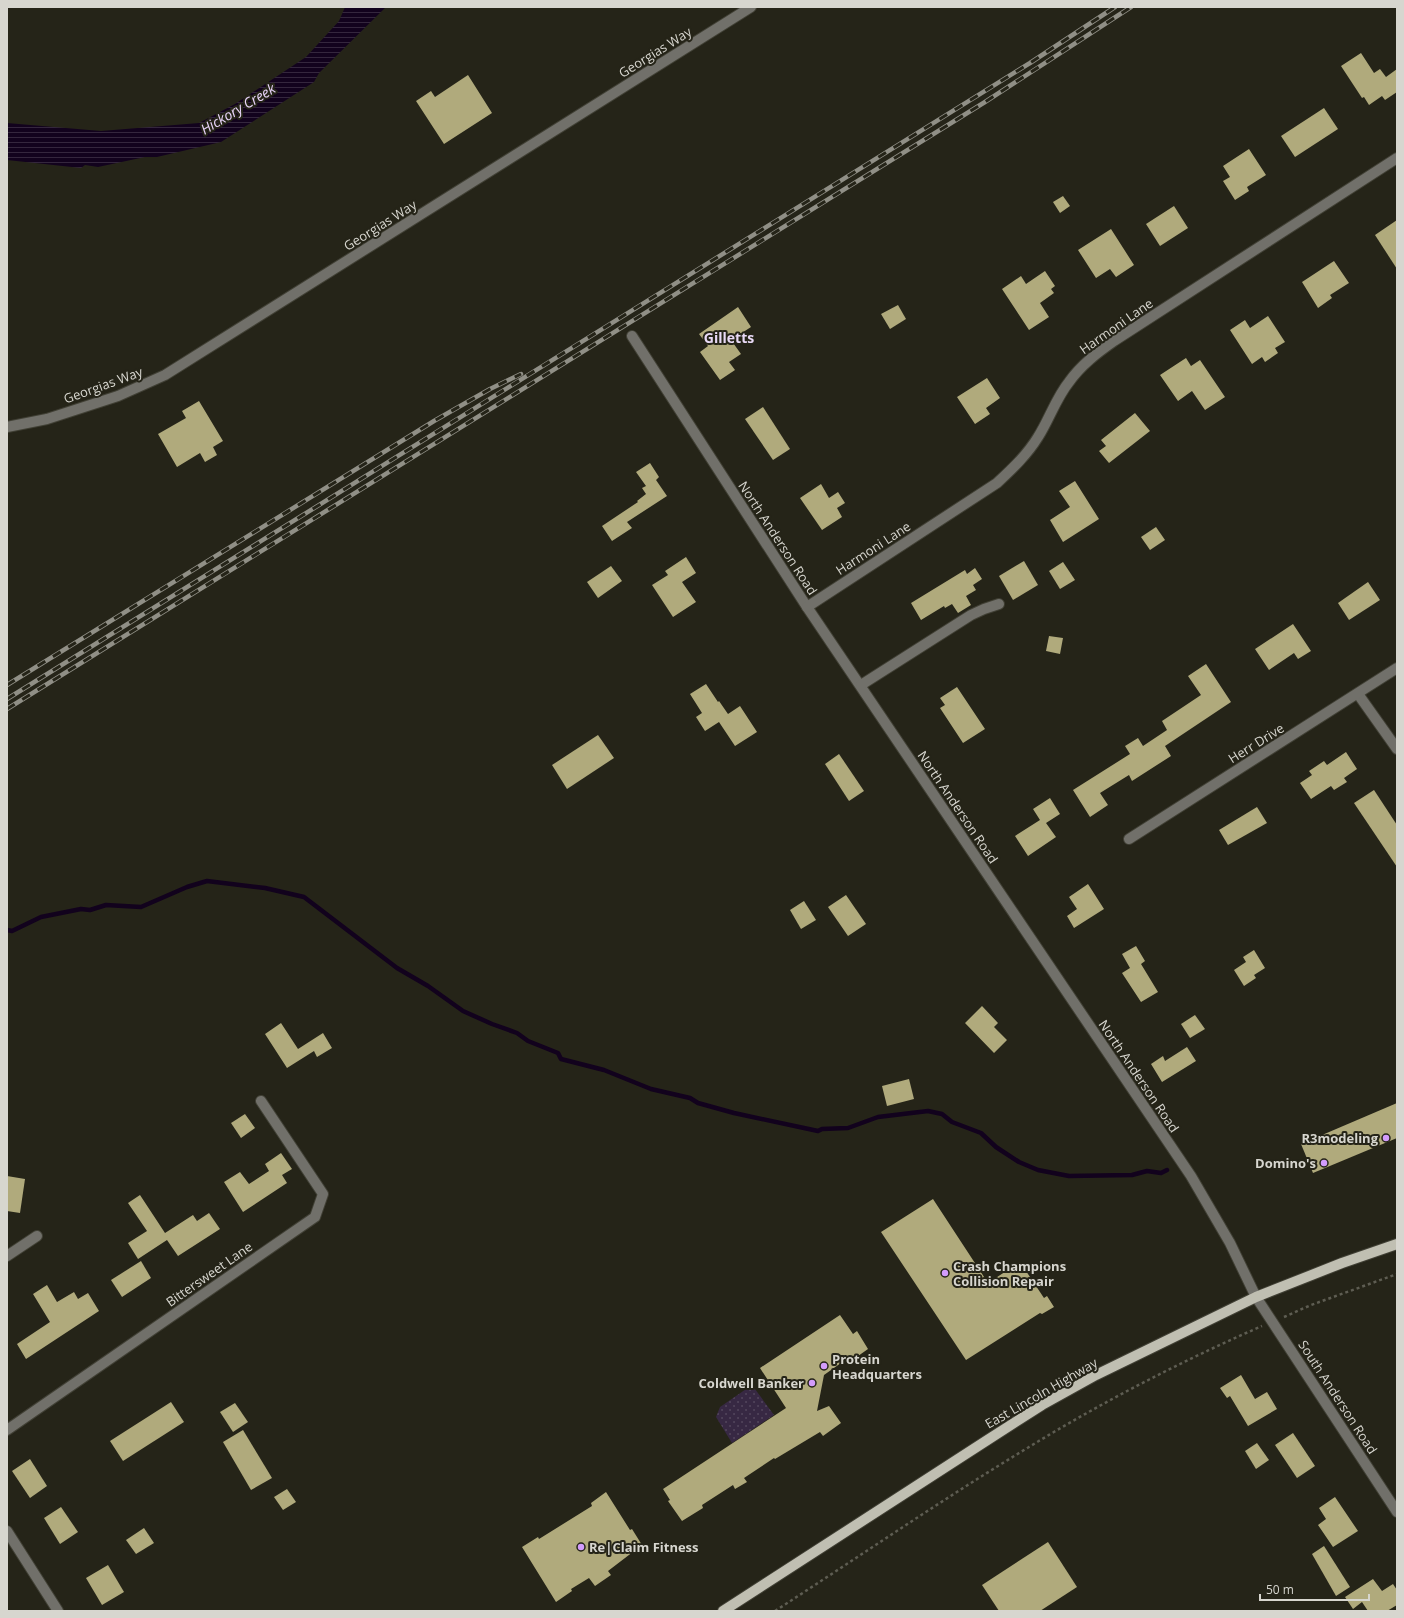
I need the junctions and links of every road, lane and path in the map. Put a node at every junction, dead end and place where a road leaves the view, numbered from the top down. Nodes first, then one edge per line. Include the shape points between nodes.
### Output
1 (751, 7) edge
2 (1397, 158) edge
3 (632, 336) dead end
4 (7, 427) edge
5 (999, 604) dead end
6 (808, 606) junction
7 (1397, 668) edge
8 (860, 685) junction
9 (1358, 694) junction
10 (1397, 749) edge
11 (1128, 839) dead end
12 (261, 1101) dead end
13 (37, 1236) dead end
14 (1397, 1244) edge
15 (7, 1256) edge
16 (1397, 1274) edge
17 (1256, 1297) junction
18 (1292, 1313) dead end
19 (1259, 1328) dead end
20 (7, 1430) edge
21 (1397, 1512) edge
22 (7, 1531) edge
23 (58, 1611) edge
24 (723, 1611) edge
25 (775, 1611) edge

1 - 4 street, Georgias Way via 165,375 118,396 54,417
2 - 6 street, Harmoni Lane via 1095,355 1068,383 1024,457 997,483
3 - 6 street, North Anderson Road
5 - 8 street via 971,615
6 - 8 street, North Anderson Road
7 - 9 street, Herr Drive
8 - 17 street, North Anderson Road via 1191,1176 1230,1243
9 - 10 street
9 - 11 street, Herr Drive
12 - 20 street, Bittersweet Lane via 323,1194 315,1216
13 - 15 street
14 - 17 main road, East Lincoln Highway
16 - 18 path
17 - 21 street, South Anderson Road
17 - 24 main road, East Lincoln Highway via 1122,1362 1042,1405
19 - 25 path via 1134,1387 1041,1439
22 - 23 street

